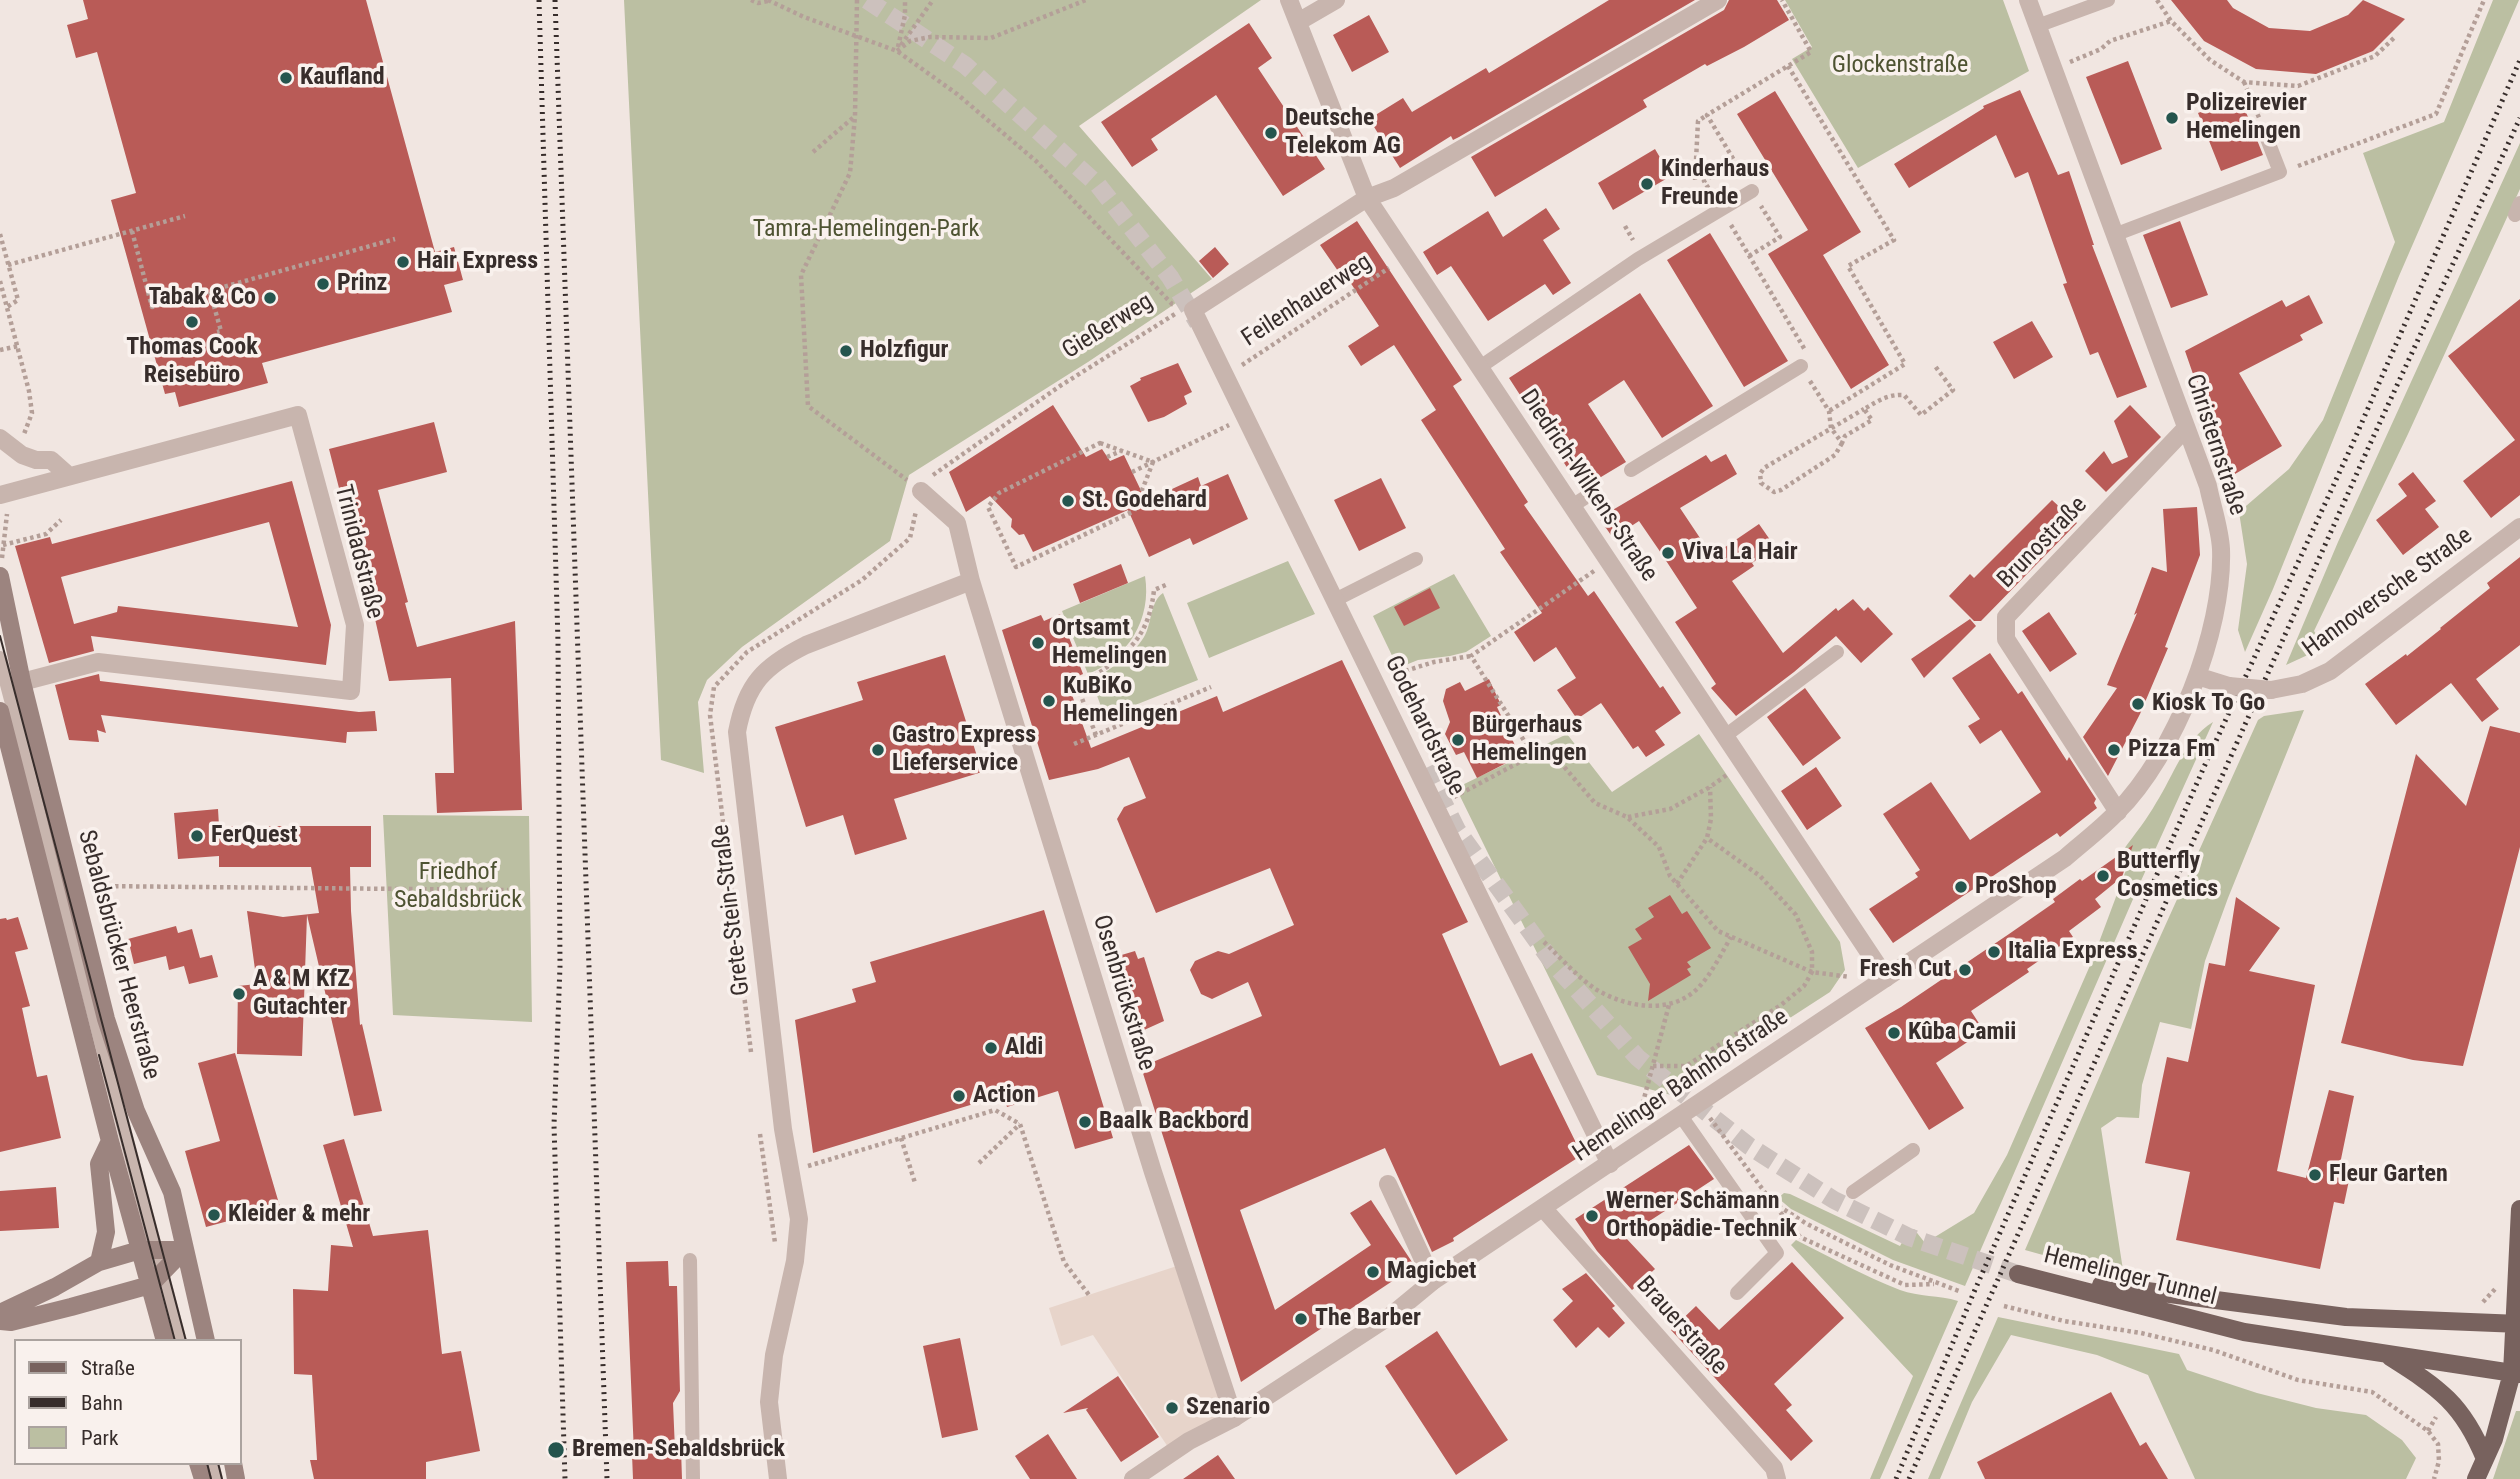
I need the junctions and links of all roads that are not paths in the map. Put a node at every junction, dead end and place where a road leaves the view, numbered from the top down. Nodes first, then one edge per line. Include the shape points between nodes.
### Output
1 (1289, 0) edge
2 (1336, 0) edge
3 (1718, 0) edge
4 (2028, 0) edge
5 (2108, 0) edge
6 (1298, 22) junction
7 (2037, 26) junction
8 (2266, 135) road end
9 (1752, 191) road end
10 (1367, 198) junction
11 (2114, 235) junction
12 (1194, 310) joint
13 (1801, 366) road end
14 (1480, 367) junction
15 (2186, 428) junction
16 (0, 438) edge
17 (1631, 470) dead end
18 (69, 476) junction
19 (921, 491) road end
20 (0, 495) edge
21 (2520, 527) edge
22 (1416, 559) dead end
23 (0, 576) edge
24 (971, 581) junction
25 (1335, 600) junction
26 (1837, 652) dead end
27 (0, 658) edge
28 (2197, 676) junction
29 (22, 682) junction
30 (0, 711) edge
31 (1725, 736) junction
32 (2118, 812) junction
33 (1886, 978) junction
34 (1681, 1116) junction
35 (110, 1141) junction
36 (1913, 1150) dead end
37 (1610, 1164) junction
38 (1388, 1184) dead end
39 (1853, 1192) dead end
40 (1544, 1208) junction
41 (2520, 1209) edge
42 (148, 1250) junction
43 (184, 1250) junction
44 (690, 1260) dead end
45 (99, 1262) junction
46 (156, 1278) junction
47 (1433, 1281) junction
48 (1737, 1293) dead end
49 (0, 1313) edge
50 (0, 1321) edge
51 (2517, 1324) edge
52 (165, 1339) edge
53 (179, 1339) edge
54 (206, 1339) edge
55 (2384, 1353) junction
56 (2516, 1373) edge
57 (1234, 1418) junction
58 (2485, 1459) junction
59 (693, 1479) edge
60 (778, 1479) edge
61 (1133, 1479) edge
62 (1777, 1479) edge
63 (2476, 1479) edge

1 - 6 street, Diedrich-Wilkens-Straße
2 - 6 street
3 - 10 street via 1394,188
4 - 7 street, Christernstraße
5 - 7 lane
6 - 10 street, Diedrich-Wilkens-Straße
7 - 11 street, Christernstraße
8 - 11 lane via 2280,172
9 - 14 lane via 1638,259
10 - 12 street, Gießerweg
10 - 14 street, Diedrich-Wilkens-Straße
11 - 15 street, Christernstraße
12 - 25 street, Godehardstraße
13 - 17 lane
14 - 31 street, Diedrich-Wilkens-Straße via 1579,502 1609,561
15 - 28 street, Christernstraße via 2208,486 2221,548 2214,625
15 - 32 street, Brunostraße via 2006,617 2006,639
16 - 18 street via 22,455 51,460
18 - 20 street, Trinidadstraße
18 - 29 street, Trinidadstraße via 298,415 355,625 351,691 97,662
19 - 24 street via 957,523
21 - 28 street, Hannoversche Straße, bridge via 2330,671 2302,684 2271,690 2230,686
22 - 25 lane
23 - 29 main road, Sebaldsbrücker Heerstraße
24 - 57 street, Osenbrückstraße via 1153,1172
24 - 60 street, Grete-Stein-Straße via 782,657 760,676 741,712 737,732 741,774 783,1129 799,1219 769,1402
25 - 37 street, Godehardstraße
26 - 31 lane
27 - 42 lane
28 - 32 street, Hemelinger Bahnhofstraße via 2161,756
29 - 43 main road, Sebaldsbrücker Heerstraße via 106,1019 136,1111 172,1192
30 - 35 main road
31 - 33 street, Diedrich-Wilkens-Straße
32 - 33 street, Hemelinger Bahnhofstraße via 2065,858
33 - 34 street, Hemelinger Bahnhofstraße
34 - 37 street, Hemelinger Bahnhofstraße
34 - 48 lane via 1777,1253
35 - 42 main road
35 - 45 main road via 99,1164 106,1232
36 - 39 lane
37 - 40 street, Hemelinger Bahnhofstraße
38 - 47 street
40 - 47 street, Hemelinger Bahnhofstraße
40 - 62 street, Brauerstraße via 1774,1468
41 - 51 main road
42 - 43 main road
42 - 45 main road
42 - 46 main road
43 - 46 main road
43 - 54 main road, Sebaldsbrücker Heerstraße
44 - 59 lane
45 - 49 main road
46 - 50 main road via 59,1310
46 - 52 main road
46 - 53 lane
47 - 57 street, Hemelinger Bahnhofstraße via 1393,1314
51 - 55 main road, Hemelinger Tunnel via 2346,1317 2018,1274 2244,1332
51 - 56 main road
55 - 56 main road, Hemelinger Tunnel
55 - 58 main road via 2434,1385 2463,1414
56 - 58 main road
57 - 61 street, Hemelinger Bahnhofstraße via 1189,1441
58 - 63 main road

